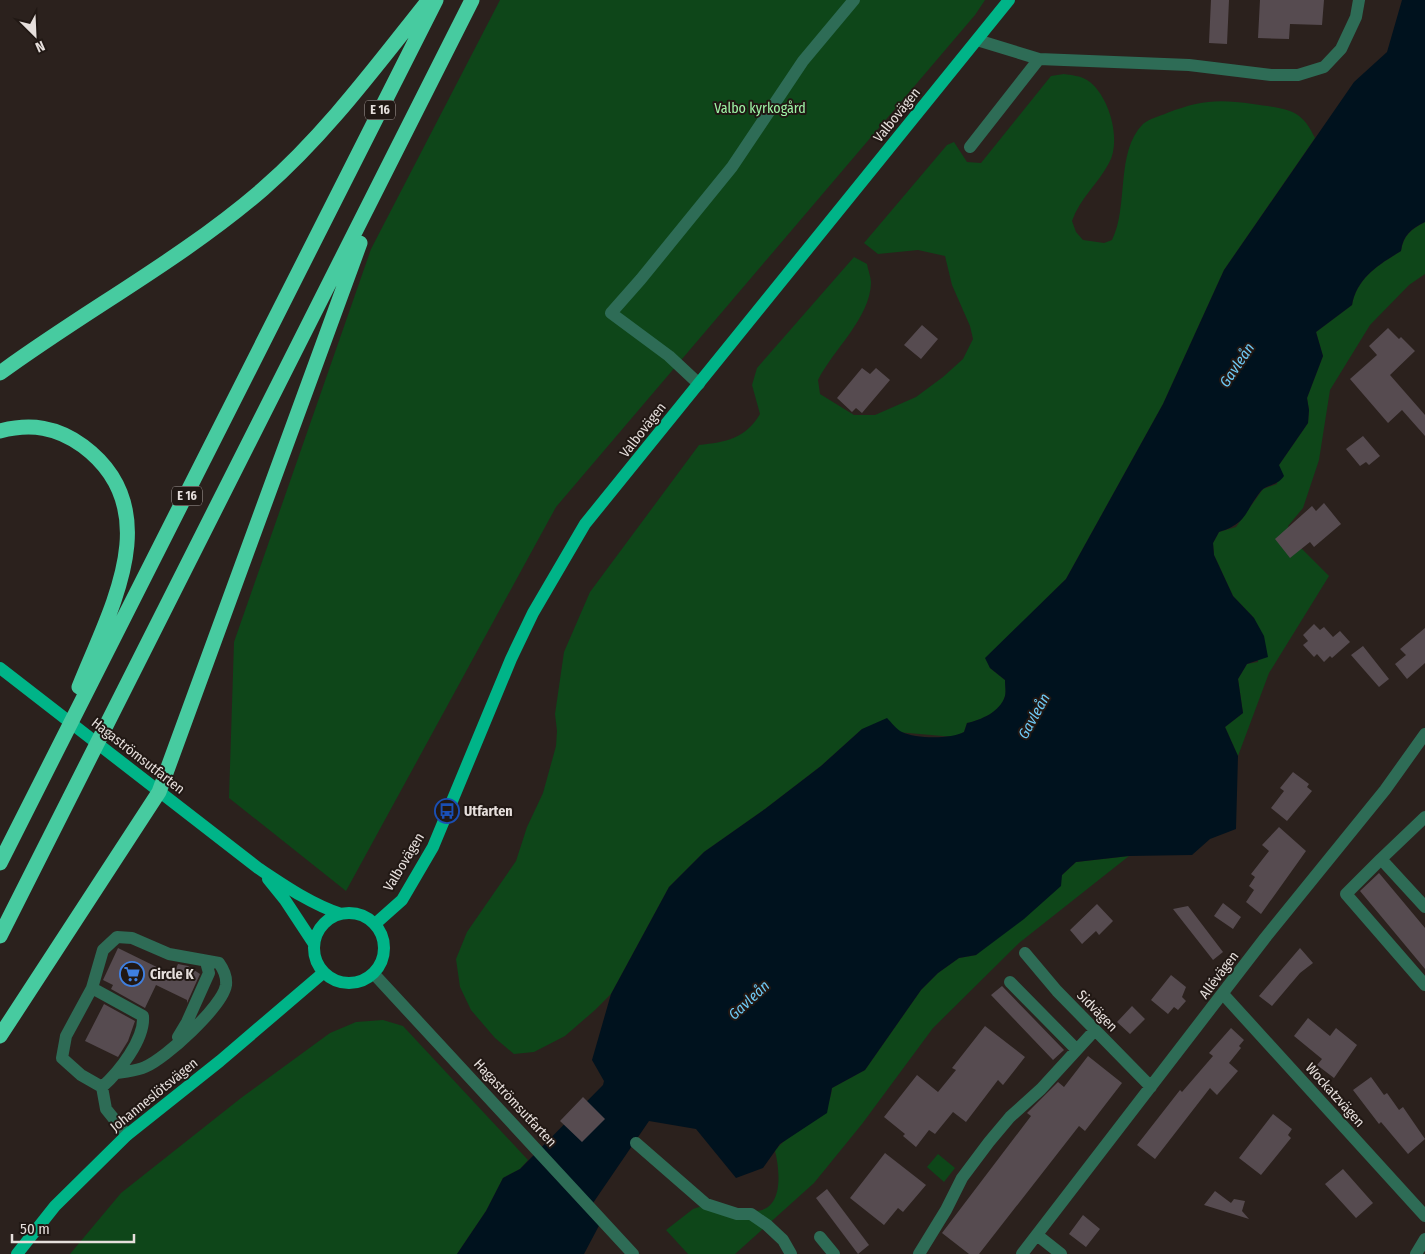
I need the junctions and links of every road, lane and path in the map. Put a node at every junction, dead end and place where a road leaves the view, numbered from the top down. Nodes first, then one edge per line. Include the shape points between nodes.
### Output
1 (428, 0) edge
2 (436, 0) edge
3 (472, 0) edge
4 (854, 0) edge
5 (1009, 0) edge
6 (1359, 0) edge
7 (977, 40) junction
8 (1039, 59) junction
9 (970, 147) dead end
10 (384, 177) junction
11 (0, 373) edge
12 (698, 384) junction
13 (0, 431) edge
14 (0, 668) edge
15 (1425, 734) edge
16 (46, 770) junction
17 (159, 792) junction
18 (1425, 817) edge
19 (1381, 859) junction
20 (0, 863) edge
21 (258, 868) junction
22 (1425, 907) edge
23 (341, 914) junction
24 (375, 924) junction
25 (0, 936) edge
26 (314, 944) junction
27 (1025, 953) dead end
28 (206, 962) junction
29 (323, 973) junction
30 (374, 974) junction
31 (1010, 982) dead end
32 (1425, 985) edge
33 (92, 988) junction
34 (1223, 994) junction
35 (1095, 1030) junction
36 (0, 1036) edge
37 (1076, 1049) junction
38 (167, 1054) junction
39 (118, 1073) junction
40 (102, 1087) junction
41 (1151, 1087) junction
42 (127, 1135) junction
43 (636, 1142) dead end
44 (1425, 1216) edge
45 (1037, 1235) junction
46 (820, 1237) dead end
47 (1425, 1239) edge
48 (17, 1254) edge
49 (633, 1254) edge
50 (791, 1254) edge
51 (834, 1254) edge
52 (919, 1254) edge
53 (1022, 1254) edge
54 (1061, 1254) edge
55 (1416, 1254) edge

1 - 11 highway via 330,122 264,188 188,246
2 - 16 highway, E 16
3 - 10 highway, E 16
4 - 12 street via 803,61 732,167 611,313 669,356
5 - 7 main road, Valbovägen
6 - 8 street via 1356,17 1341,49 1324,67 1298,75 1189,65
7 - 8 street
7 - 12 main road, Valbovägen
8 - 9 street
10 - 17 highway
10 - 25 highway, E 16
12 - 24 main road, Valbovägen via 585,524 560,565 511,659 433,847 402,900
13 - 16 highway via 30,426 55,430 76,441 94,454 108,472 126,515 126,562 117,594
14 - 17 main road, Hagaströmsutfarten
15 - 34 street, Allévägen via 1385,790
16 - 20 highway, E 16
17 - 21 main road, Hagaströmsutfarten
17 - 36 highway
18 - 19 street
19 - 22 street
19 - 32 street via 1346,894
21 - 23 main road, Hagaströmsutfarten via 299,895
21 - 26 main road, Hagaströmsutfarten via 285,900
23 - 24 main road, Hagaströmsutfarten via 355,913
23 - 26 main road via 323,925
24 - 30 main road via 382,933 384,950
26 - 29 main road, Hagaströmsutfarten via 316,959
27 - 35 street, Sidvägen
28 - 33 street via 169,954 132,938 117,937 103,950
28 - 38 street via 209,973 187,1022
28 - 38 street via 220,963 226,986 220,999
29 - 30 main road via 343,983 364,981
29 - 42 main road, Johanneslötsvägen
30 - 49 street, Hagaströmsutfarten
31 - 37 street
33 - 39 street via 143,1016 144,1027
33 - 40 street via 66,1036 62,1058 81,1075
34 - 41 street, Allévägen
34 - 44 street, Wockatzvägen
35 - 37 street
35 - 41 street, Sidvägen
37 - 52 street via 979,1154
38 - 39 street via 144,1068
39 - 40 street
40 - 42 street via 106,1109
41 - 45 street, Allévägen
42 - 48 main road, Johanneslötsvägen via 55,1206
43 - 50 street via 706,1204 737,1214 751,1214 767,1225 783,1240
45 - 53 street, Allévägen
45 - 54 street
46 - 51 street
47 - 55 street

